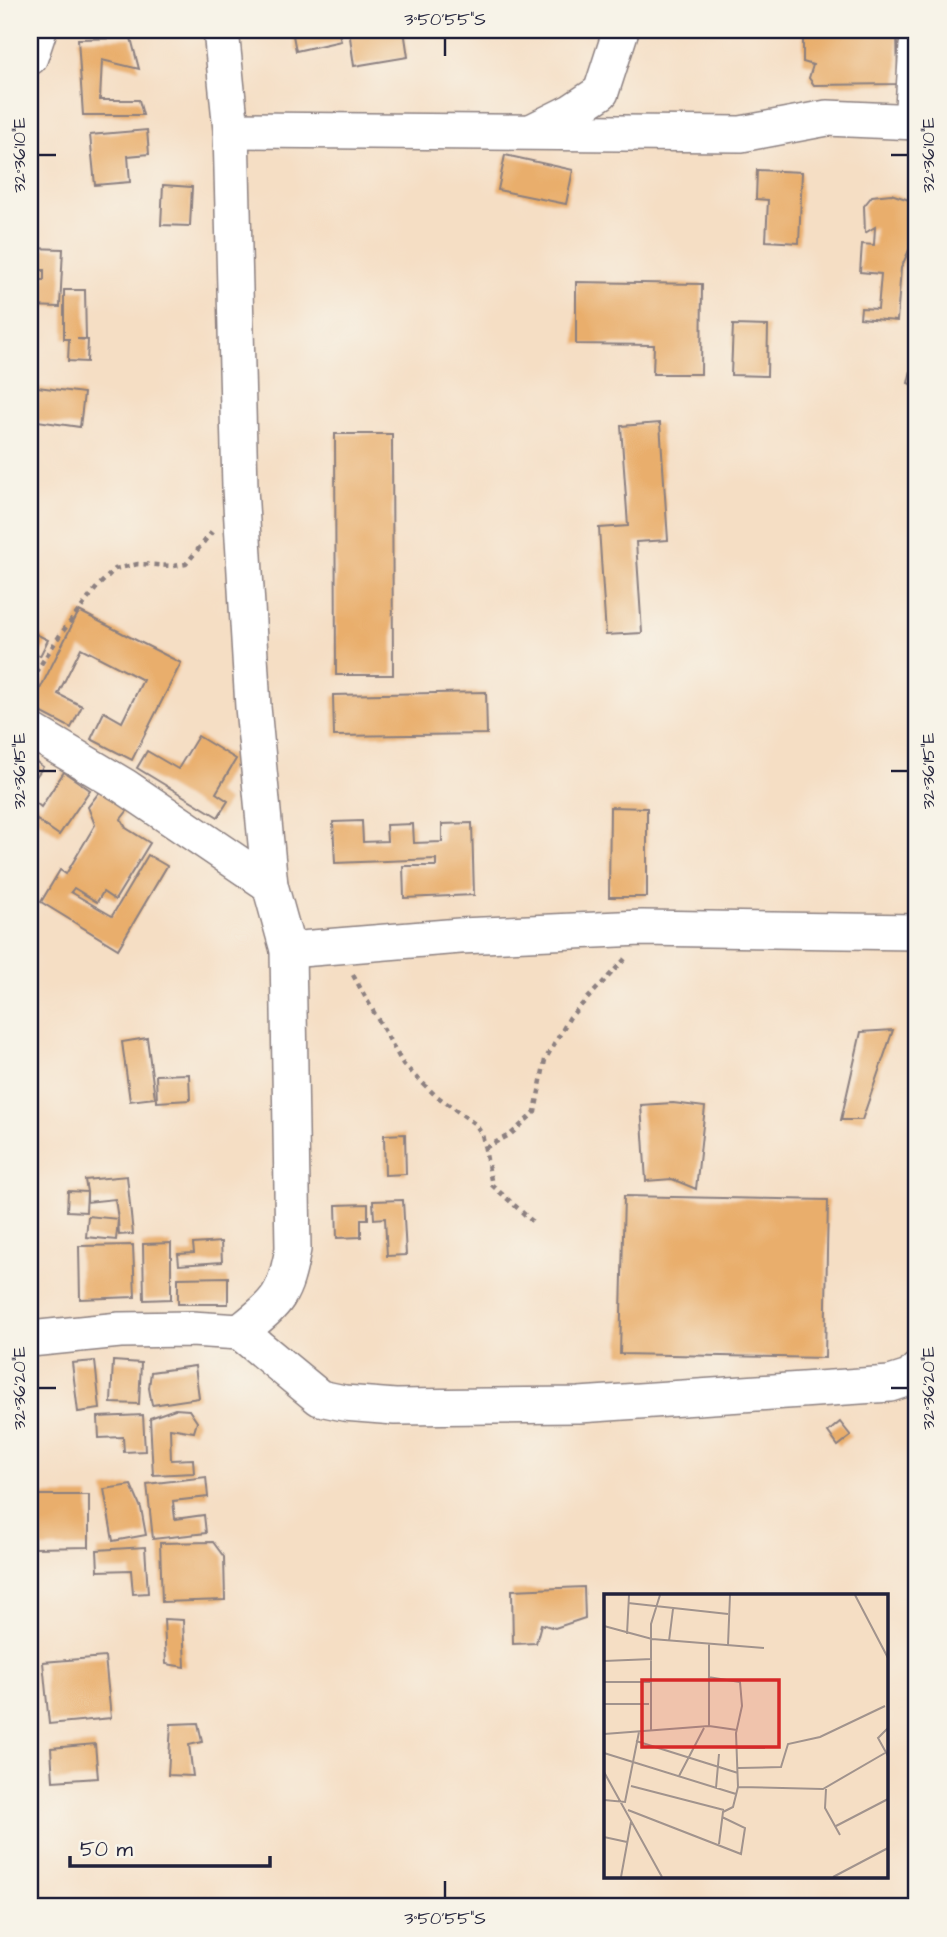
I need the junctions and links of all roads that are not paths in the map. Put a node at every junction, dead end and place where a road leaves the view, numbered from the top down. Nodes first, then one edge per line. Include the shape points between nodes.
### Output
1 (39, 30) edge
2 (221, 30) edge
3 (621, 30) edge
4 (917, 46) edge
5 (30, 57) edge
6 (601, 92) junction
7 (915, 122) edge
8 (231, 130) junction
9 (530, 132) junction
10 (641, 134) junction
11 (30, 730) edge
12 (270, 885) junction
13 (917, 932) edge
14 (288, 950) junction
15 (240, 1332) junction
16 (30, 1339) edge
17 (917, 1370) edge

1 - 5 street
2 - 8 street
3 - 6 street
4 - 7 street
6 - 9 street
6 - 10 street via 617,118
7 - 10 street via 827,118 741,134
8 - 9 street
8 - 12 street via 240,488 253,707
9 - 10 street
11 - 12 street via 124,786
12 - 14 street
13 - 14 street via 665,928 460,936
14 - 15 street via 293,1249 288,1280 275,1304
15 - 16 street via 120,1330
15 - 17 street via 320,1398 395,1407 579,1405 890,1384 912,1377

